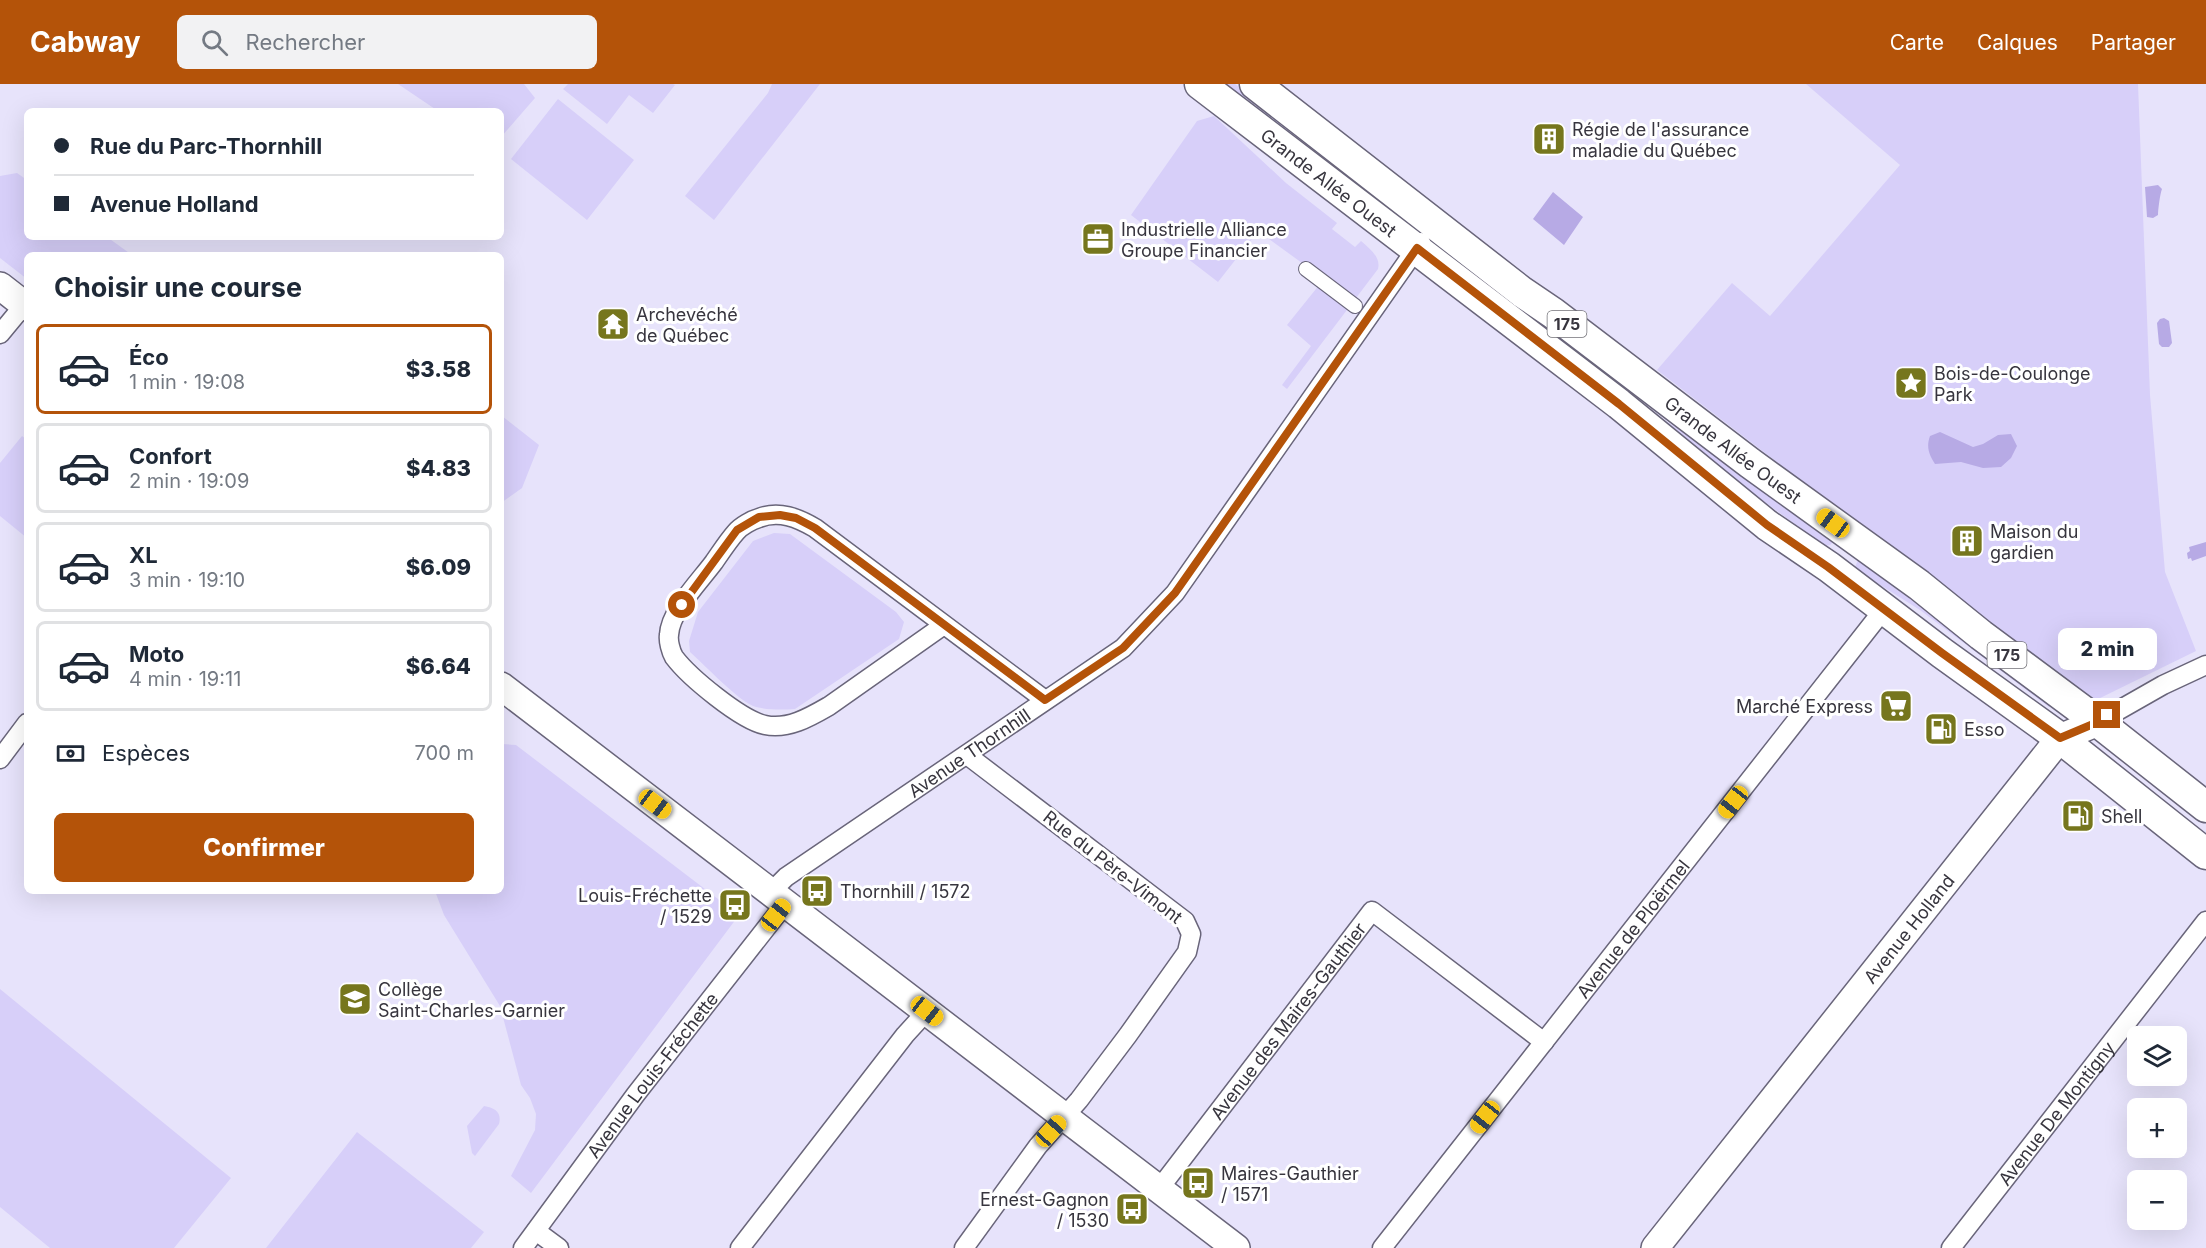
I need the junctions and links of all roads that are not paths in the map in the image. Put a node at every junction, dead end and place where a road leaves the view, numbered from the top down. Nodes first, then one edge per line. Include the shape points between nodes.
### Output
1 (1200, 84) edge
2 (1256, 84) edge
3 (1435, 224) junction
4 (1417, 248) junction
5 (1306, 268) dead end
6 (0, 286) edge
7 (24, 305) edge
8 (1355, 306) dead end
9 (24, 307) edge
10 (0, 334) edge
11 (1884, 609) junction
12 (944, 624) junction
13 (2206, 665) edge
14 (504, 688) edge
15 (1045, 700) junction
16 (2098, 722) junction
17 (24, 727) edge
18 (2060, 738) junction
19 (968, 755) junction
20 (0, 759) edge
21 (2206, 807) edge
22 (2206, 854) edge
23 (777, 898) junction
24 (2206, 921) edge
25 (927, 1011) junction
26 (1544, 1042) junction
27 (1065, 1117) junction
28 (1159, 1189) junction
29 (537, 1231) junction
30 (523, 1248) edge
31 (559, 1248) edge
32 (741, 1248) edge
33 (964, 1248) edge
34 (1236, 1248) edge
35 (1382, 1248) edge
36 (1655, 1248) edge
37 (1952, 1248) edge

1 - 4 main road, Grande Allée Ouest / 175
2 - 3 main road, Grande Allée Ouest / 175
3 - 4 street, Avenue Thornhill
3 - 16 main road, Grande Allée Ouest / 175
4 - 11 main road, Grande Allée Ouest / 175 via 1619,404 1767,525
4 - 15 street, Avenue Thornhill via 1175,593 1123,648
5 - 8 street
6 - 7 main road
9 - 10 street
11 - 18 main road, Grande Allée Ouest / 175
11 - 26 street, Avenue de Ploërmel
12 - 12 street via 815,528 780,515 759,517 737,530 682,605 668,636 672,655 717,697 765,726 787,725 810,717
12 - 15 street
13 - 16 street, Avenue Holland
14 - 23 main road
15 - 19 street, Avenue Thornhill
16 - 18 main road, Avenue Holland
16 - 21 main road, 175
17 - 20 street
18 - 22 main road, 175
18 - 36 main road, Avenue Holland
19 - 23 street, Avenue Thornhill via 786,877
19 - 27 street, Rue du Père-Vimont via 1185,921 1191,934 1181,962
23 - 25 main road
23 - 29 street, Avenue Louis-Fréchette
24 - 37 street, Avenue De Montigny
25 - 27 main road
25 - 32 street
26 - 28 street, Avenue des Maires-Gauthier via 1372,910
26 - 35 street, Avenue de Ploërmel
27 - 28 main road
27 - 33 street, Rue du Père-Vimont via 1038,1146
28 - 34 main road
29 - 30 street, Avenue Louis-Fréchette
29 - 31 street

